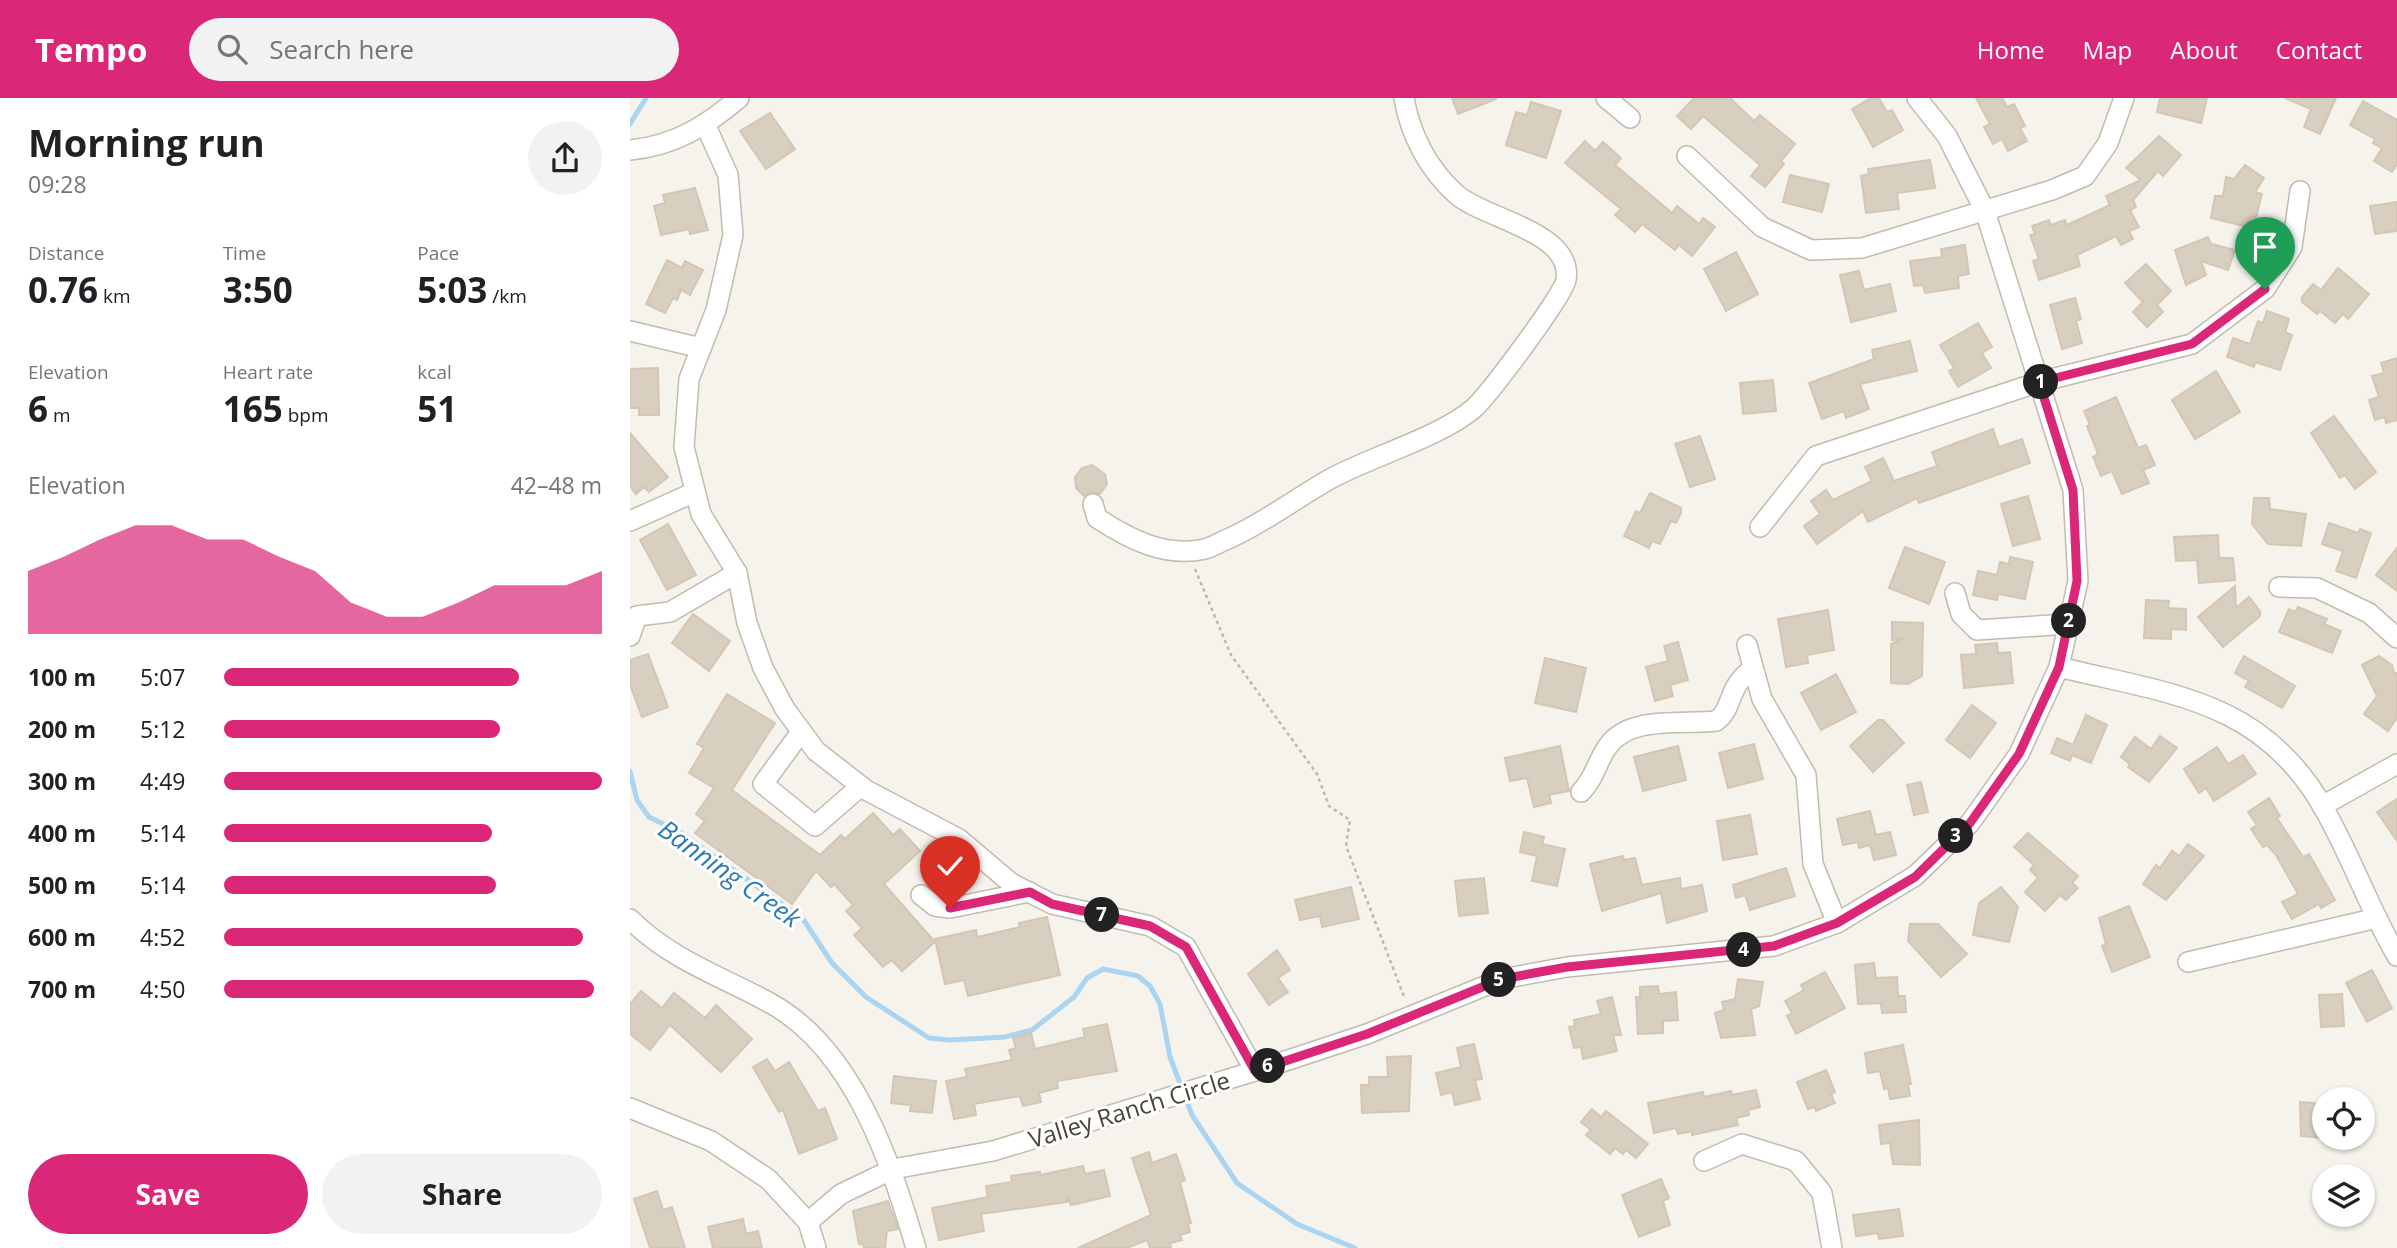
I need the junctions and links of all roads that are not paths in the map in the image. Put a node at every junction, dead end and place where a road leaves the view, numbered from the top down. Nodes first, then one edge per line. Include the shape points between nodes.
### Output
1 (739, 98) edge
2 (1404, 98) edge
3 (1606, 98) edge
4 (1917, 98) edge
5 (2123, 98) edge
6 (1629, 118) dead end
7 (706, 126) junction
8 (630, 150) edge
9 (1687, 156) dead end
10 (2300, 191) dead end
11 (1985, 211) junction
12 (630, 331) edge
13 (701, 348) junction
14 (2039, 382) junction
15 (695, 492) junction
16 (1093, 503) dead end
17 (630, 522) edge
18 (1760, 527) dead end
19 (737, 573) junction
20 (2279, 587) dead end
21 (1955, 593) dead end
22 (2068, 624) junction
23 (630, 636) edge
24 (2397, 638) edge
25 (1747, 645) dead end
26 (2059, 667) junction
27 (1753, 669) junction
28 (802, 732) junction
29 (2397, 764) edge
30 (861, 786) junction
31 (1581, 792) dead end
32 (2322, 806) junction
33 (1030, 892) junction
34 (921, 895) dead end
35 (2377, 918) junction
36 (630, 919) edge
37 (1837, 923) junction
38 (2395, 950) edge
39 (2188, 962) dead end
40 (1255, 1071) junction
41 (630, 1108) edge
42 (1704, 1161) dead end
43 (893, 1169) junction
44 (808, 1223) junction
45 (816, 1248) edge
46 (916, 1248) edge
47 (1832, 1248) edge

1 - 7 street
2 - 16 street via 1408,126 1456,195 1547,241 1564,259 1566,281 1549,312 1473,408 1330,480 1267,521 1206,549 1166,550 1127,538 1097,517
3 - 6 street
4 - 11 street, Valley Ranch Circle via 1947,136
5 - 11 street via 2108,143 2085,176
7 - 8 street via 656,148
7 - 13 street via 728,175 733,235 716,310
9 - 11 street via 1762,227 1811,250 1862,248
10 - 14 street via 2292,247 2265,289 2192,344
11 - 14 street, Valley Ranch Circle
12 - 13 street
13 - 15 street via 689,379 684,447
14 - 18 street via 1816,456
14 - 22 street, Valley Ranch Circle via 2073,490 2077,581
15 - 17 street
15 - 19 street via 701,514
19 - 23 street via 670,612 637,616
19 - 28 street via 747,623 763,668
20 - 24 street via 2317,588 2369,613
21 - 22 street via 1961,614 1977,630
22 - 26 street, Valley Ranch Circle
25 - 27 street
26 - 32 street via 2205,704 2240,719 2277,747
26 - 37 street, Valley Ranch Circle via 2019,754 1970,823 1915,877
27 - 31 street via 1736,682 1725,711 1716,720 1641,726 1613,739
27 - 37 street via 1762,699 1807,775 1813,863
28 - 30 street via 816,751
28 - 30 street via 763,784 815,826
29 - 32 street
30 - 33 street via 958,839 1011,883
32 - 35 street
33 - 34 street via 950,908 935,906
33 - 40 street via 1052,904 1150,926 1186,947
35 - 38 street
35 - 39 street
36 - 43 street via 651,940 681,959 772,1004 808,1031 849,1082
37 - 40 street, Valley Ranch Circle via 1774,946 1567,967 1502,979 1367,1034
40 - 43 street, Valley Ranch Circle via 993,1151
41 - 44 street via 711,1140 768,1179
42 - 47 street via 1742,1144 1796,1161 1822,1193
43 - 44 street, Valley Ranch Circle via 841,1194
43 - 46 street
44 - 45 street

